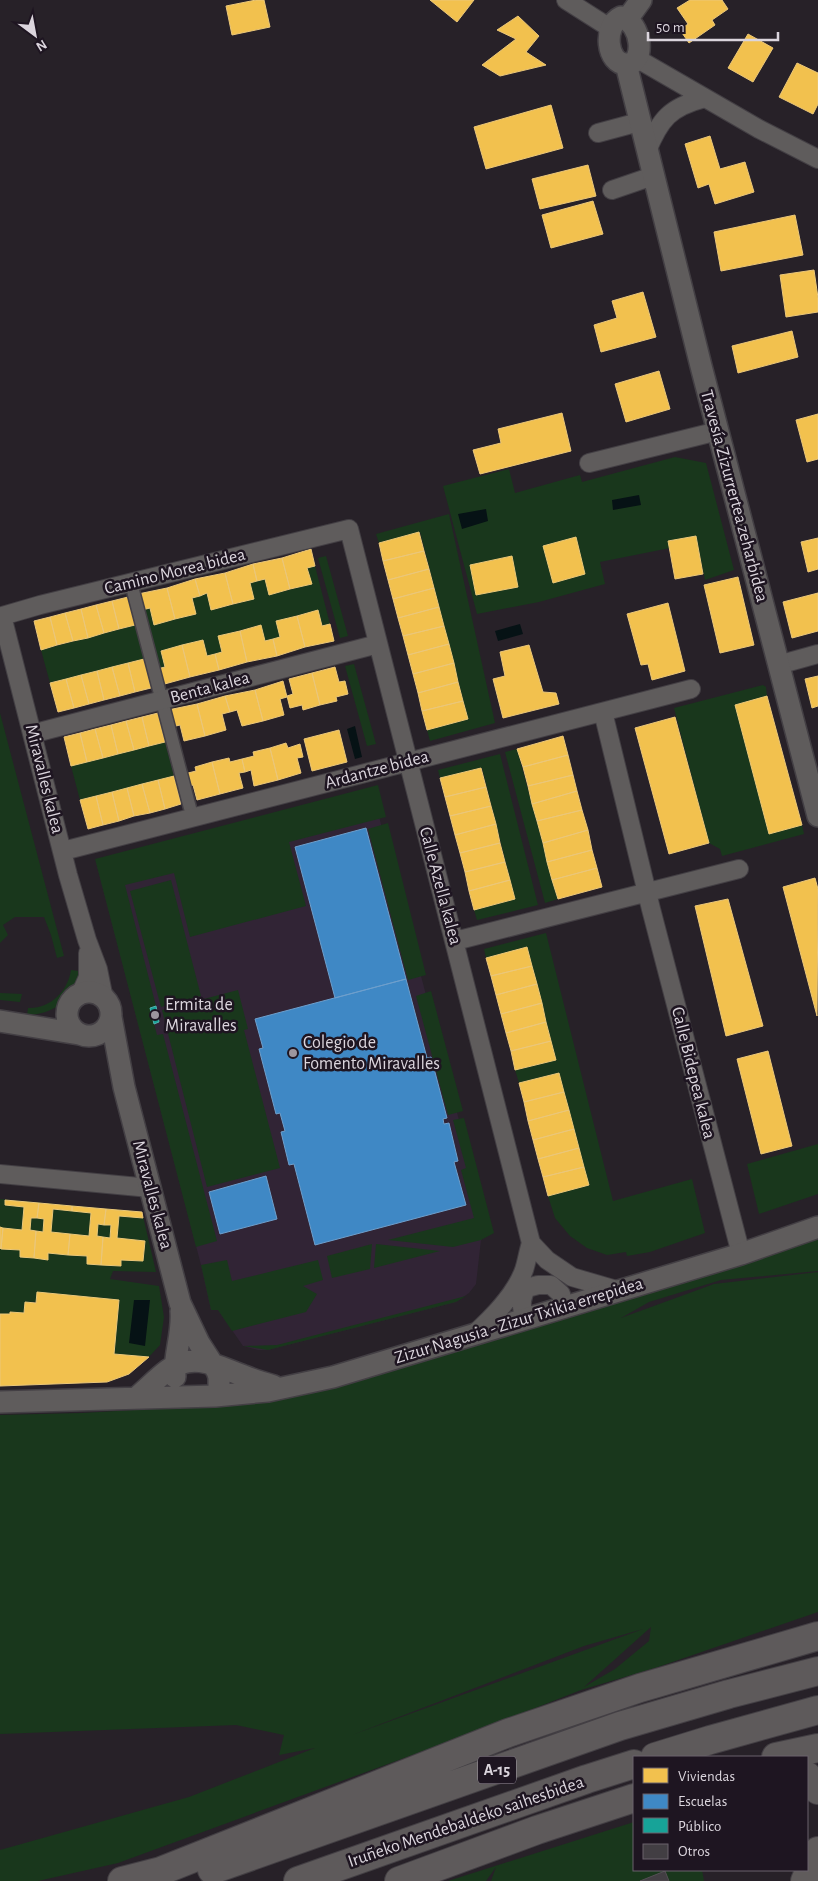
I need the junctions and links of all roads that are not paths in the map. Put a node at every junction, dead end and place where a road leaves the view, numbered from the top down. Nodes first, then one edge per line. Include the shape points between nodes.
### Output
1 (566, 0) edge
2 (641, 0) edge
3 (619, 23) junction
4 (631, 61) junction
5 (705, 98) junction
6 (639, 122) junction
7 (598, 133) dead end
8 (647, 150) junction
9 (818, 159) edge
10 (653, 176) junction
11 (612, 190) dead end
12 (718, 431) junction
13 (588, 463) dead end
14 (349, 529) joint
15 (131, 583) junction
16 (2, 616) joint
17 (378, 644) junction
18 (818, 654) edge
19 (778, 665) junction
20 (691, 689) dead end
21 (161, 701) junction
22 (603, 712) junction
23 (43, 731) dead end
24 (407, 762) junction
25 (190, 808) dead end
26 (818, 816) edge
27 (62, 851) junction
28 (739, 869) dead end
29 (647, 892) junction
30 (88, 940) junction
31 (455, 941) junction
32 (75, 1000) junction
33 (108, 1008) junction
34 (7, 1022) edge
35 (84, 1035) junction
36 (124, 1087) junction
37 (0, 1174) edge
38 (150, 1188) junction
39 (818, 1227) edge
40 (531, 1243) junction
41 (741, 1254) junction
42 (547, 1260) junction
43 (520, 1278) junction
44 (620, 1291) junction
45 (562, 1301) junction
46 (180, 1303) junction
47 (523, 1309) junction
48 (471, 1337) junction
49 (211, 1362) junction
50 (175, 1366) junction
51 (281, 1388) junction
52 (181, 1396) junction
53 (215, 1396) junction
54 (136, 1398) junction
55 (0, 1402) edge
56 (818, 1636) edge
57 (818, 1671) edge
58 (818, 1710) edge
59 (818, 1748) edge
60 (658, 1756) edge
61 (781, 1756) edge
62 (633, 1764) edge
63 (808, 1777) edge
64 (818, 1790) edge
65 (633, 1798) edge
66 (818, 1851) edge
67 (122, 1881) edge
68 (180, 1881) edge
69 (298, 1881) edge
70 (400, 1881) edge
71 (805, 1881) edge

1 - 3 street
2 - 3 street
3 - 4 street, Travesía Zizurrertea zeharbidea via 634,27 641,47
4 - 5 street
4 - 6 street, Travesía Zizurrertea zeharbidea
5 - 8 street via 688,102 672,112 656,127
5 - 9 street
6 - 7 street
6 - 8 street, Travesía Zizurrertea zeharbidea
8 - 10 street, Travesía Zizurrertea zeharbidea
10 - 11 street
10 - 12 street, Travesía Zizurrertea zeharbidea
12 - 13 street
12 - 19 street, Travesía Zizurrertea zeharbidea
14 - 15 street, Camino Morea bidea
14 - 17 street, Calle Azella kalea
15 - 16 street, Camino Morea bidea
15 - 21 street
16 - 27 street, Miravalles kalea
17 - 21 street, Benta kalea
17 - 24 street, Calle Azella kalea
18 - 19 street
19 - 26 street, Travesía Zizurrertea zeharbidea
20 - 22 street, Ardantze bidea
21 - 23 street, Benta kalea
21 - 25 street
22 - 24 street, Ardantze bidea
22 - 29 street, Calle Bidepea kalea
24 - 27 street, Ardantze bidea
24 - 31 street, Calle Azella kalea
27 - 30 street, Miravalles kalea
28 - 29 street
29 - 31 street
29 - 41 street, Calle Bidepea kalea
30 - 32 street, Miravalles kalea via 88,977
30 - 33 street, Miravalles kalea
31 - 40 street, Calle Azella kalea
32 - 33 street via 92,993
32 - 34 street via 48,1018
32 - 35 street via 68,1017 69,1024
33 - 35 street via 106,1028 100,1033
33 - 36 street, Miravalles kalea
34 - 35 street
35 - 36 street, Miravalles kalea via 104,1048
36 - 38 street, Miravalles kalea
37 - 38 street
38 - 46 street, Miravalles kalea
39 - 41 street, Zizur Nagusia - Zizur Txikia errepidea
40 - 42 street, Calle Azella kalea
40 - 43 street
41 - 44 street, Zizur Nagusia - Zizur Txikia errepidea
42 - 44 street, Calle Azella kalea via 572,1277
42 - 45 street, Calle Azella kalea
43 - 47 street
43 - 48 street via 500,1307
44 - 45 street, Zizur Nagusia - Zizur Txikia errepidea
45 - 47 street, Zizur Nagusia - Zizur Txikia errepidea
45 - 47 street via 551,1285 538,1285 527,1288
46 - 49 street, Miravalles kalea
46 - 50 street, Miravalles kalea via 181,1334
47 - 48 street, Zizur Nagusia - Zizur Txikia errepidea
48 - 51 street, Zizur Nagusia - Zizur Txikia errepidea via 333,1377
49 - 50 street via 198,1360
49 - 51 street
49 - 53 street, Miravalles kalea via 219,1377
50 - 52 street, Miravalles kalea via 176,1387
50 - 54 street
51 - 53 street, Zizur Nagusia - Zizur Txikia errepidea
52 - 53 street
52 - 54 street
54 - 55 street
56 - 67 highway via 640,1688 508,1733 161,1871
57 - 68 highway, A-15 via 620,1726
58 - 60 highway
59 - 61 highway
62 - 69 highway, Iruñeko Mendebaldeko saihesbidea / A-15
63 - 64 highway
65 - 70 highway
66 - 71 highway

